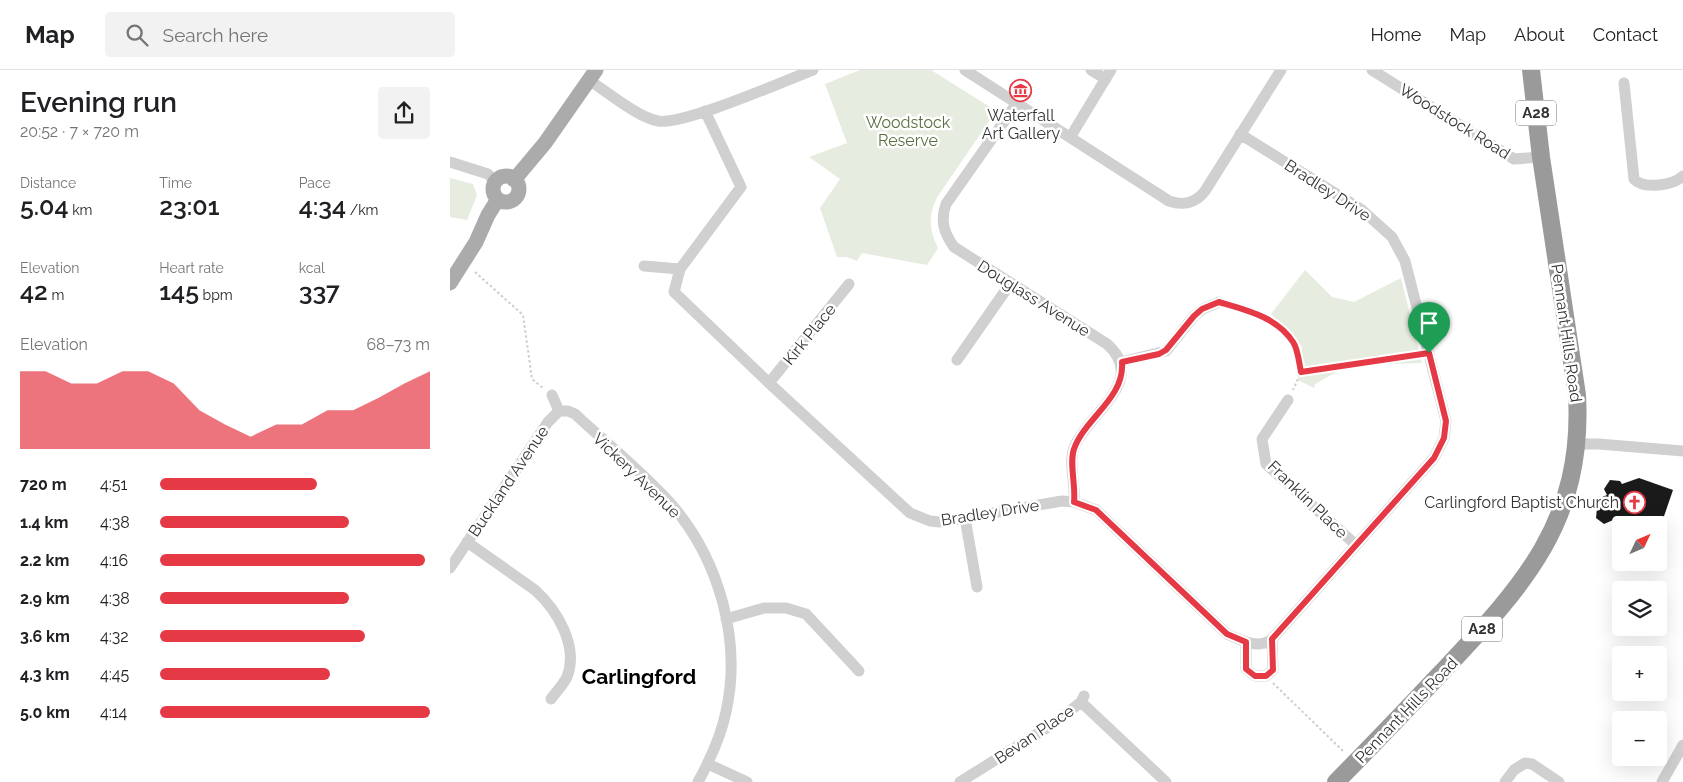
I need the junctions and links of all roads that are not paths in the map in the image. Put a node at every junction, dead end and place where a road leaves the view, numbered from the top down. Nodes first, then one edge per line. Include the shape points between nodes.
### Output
1 (813, 70) edge
2 (965, 70) edge
3 (1091, 70) edge
4 (1281, 70) edge
5 (1372, 70) edge
6 (1532, 70) edge
7 (1108, 74) edge
8 (593, 75) edge
9 (1624, 83) dead end
10 (1017, 102) junction
11 (705, 111) junction
12 (1240, 134) junction
13 (1070, 136) junction
14 (1541, 157) junction
15 (450, 162) edge
16 (1683, 176) edge
17 (514, 180) junction
18 (496, 182) junction
19 (498, 199) junction
20 (644, 266) dead end
21 (680, 269) junction
22 (450, 283) edge
23 (848, 284) dead end
24 (1010, 284) junction
25 (1219, 302) road end
26 (957, 360) dead end
27 (1122, 362) junction
28 (769, 383) junction
29 (552, 395) road end
30 (1288, 400) road end
31 (559, 411) junction
32 (1577, 444) junction
33 (1683, 451) edge
34 (1074, 502) junction
35 (965, 518) junction
36 (467, 542) junction
37 (1356, 544) junction
38 (450, 568) edge
39 (977, 587) dead end
40 (726, 619) junction
41 (1272, 639) junction
42 (1246, 642) junction
43 (859, 670) dead end
44 (551, 699) dead end
45 (1683, 745) edge
46 (708, 764) junction
47 (698, 782) edge
48 (747, 782) edge
49 (960, 782) edge
50 (1166, 782) edge
51 (1336, 782) edge
52 (1505, 782) edge
53 (1559, 782) edge
54 (1662, 782) edge

1 - 11 street
2 - 10 street
3 - 7 street
4 - 12 street
5 - 14 street, Woodstock Road via 1514,159
6 - 14 highway, Pennant Hills Road / A28
7 - 13 street
8 - 11 street via 642,115 658,121 673,121
8 - 17 main road via 545,143
9 - 16 street via 1634,179 1639,184 1652,185 1677,182
10 - 13 street
10 - 24 street, Douglass Avenue via 946,204 942,219 954,247
11 - 21 street, Bradley Drive via 741,187
12 - 13 street via 1202,195 1185,204 1169,201
12 - 37 street, Bradley Drive via 1362,210 1392,237 1405,261 1446,421 1442,444 1434,458
14 - 32 highway, Pennant Hills Road / A28 via 1576,377
15 - 18 street via 488,174
17 - 18 main road via 502,177
17 - 19 main road via 518,192 514,199 506,202
18 - 19 main road via 494,193
19 - 22 main road
20 - 21 street
21 - 28 street, Bradley Drive via 674,292
23 - 28 street, Kirk Place
24 - 26 street
24 - 27 street, Douglass Avenue via 1107,344
25 - 27 street via 1194,316 1166,350
27 - 34 street via 1117,388 1073,450
28 - 35 street, Bradley Drive via 910,513 930,521
29 - 31 street, Buckland Avenue
30 - 37 street, Franklin Place via 1262,439 1266,464
31 - 36 street, Buckland Avenue via 548,422
31 - 40 street, Vickery Avenue via 575,414 671,504 710,564
32 - 33 street
32 - 51 highway, Pennant Hills Road / A28 via 1563,506 1547,543 1530,570 1473,639
34 - 35 street, Bradley Drive via 1062,501
34 - 42 street, Bradley Drive via 1096,510 1227,634
35 - 39 street
36 - 38 street, Buckland Avenue
36 - 44 street via 535,590 561,625 568,644 570,664 566,679
37 - 41 street, Bradley Drive
40 - 43 street via 764,608 786,608 806,614
40 - 46 street, Vickery Avenue via 730,653 726,711
41 - 42 street
41 - 42 street via 1273,670 1266,676 1255,676 1246,669
45 - 54 street
46 - 47 street, Vickery Avenue
46 - 48 street
49 - 50 street, Bevan Place via 1056,722 1083,699
52 - 53 street via 1514,770 1525,763 1532,764

